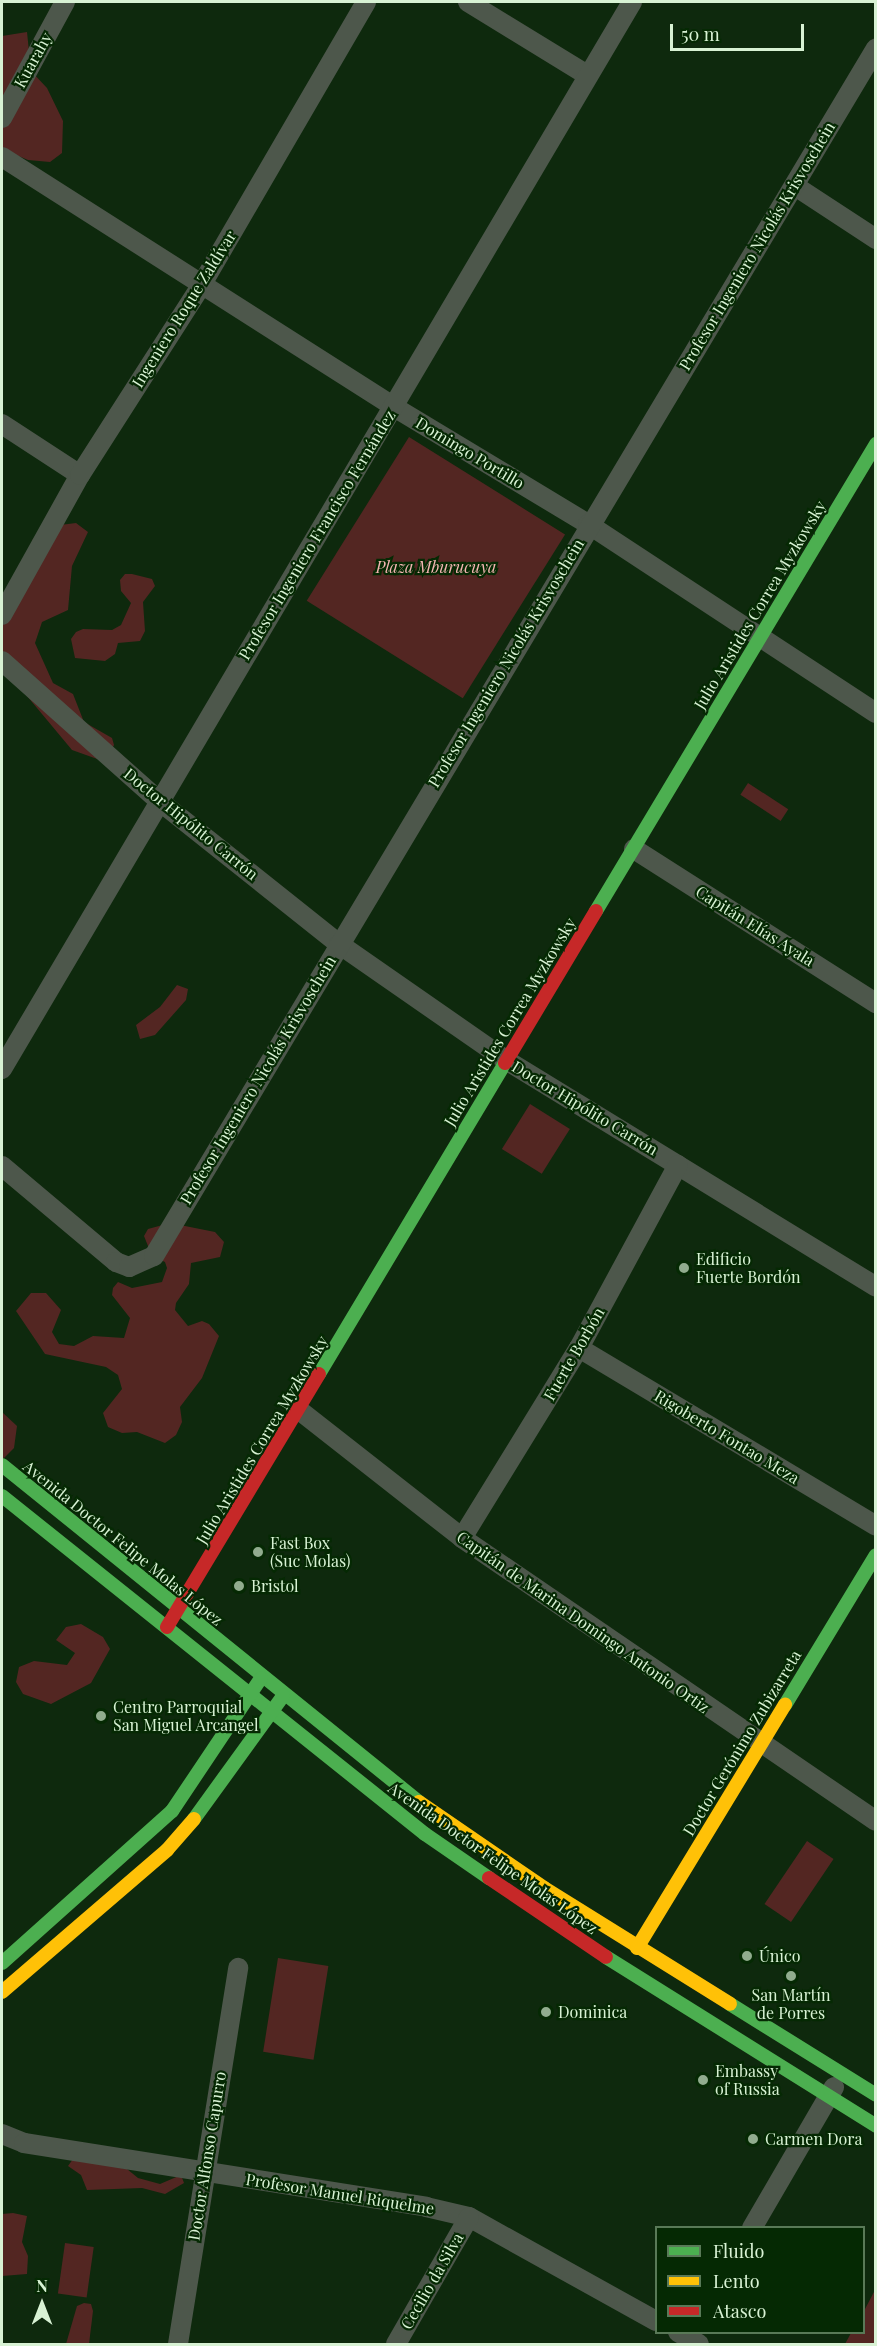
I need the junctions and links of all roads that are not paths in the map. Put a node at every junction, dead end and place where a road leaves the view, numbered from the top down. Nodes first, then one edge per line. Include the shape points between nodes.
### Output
1 (65, 2) edge
2 (366, 2) edge
3 (468, 2) edge
4 (632, 2) edge
5 (876, 48) edge
6 (587, 75) junction
7 (2, 118) edge
8 (2, 157) edge
9 (795, 186) junction
10 (876, 239) edge
11 (202, 284) junction
12 (394, 407) junction
13 (2, 424) edge
14 (876, 444) edge
15 (80, 475) junction
16 (588, 524) junction
17 (2, 615) edge
18 (760, 639) junction
19 (2, 661) edge
20 (876, 713) edge
21 (158, 800) junction
22 (634, 849) junction
23 (339, 944) junction
24 (876, 1003) edge
25 (506, 1060) junction
26 (2, 1069) edge
27 (678, 1165) junction
28 (2, 1166) edge
29 (876, 1287) edge
30 (579, 1348) junction
31 (299, 1410) junction
32 (2, 1465) edge
33 (2, 1496) edge
34 (876, 1526) edge
35 (462, 1538) junction
36 (876, 1555) edge
37 (173, 1618) junction
38 (261, 1678) junction
39 (249, 1696) junction
40 (283, 1696) junction
41 (271, 1713) junction
42 (760, 1745) junction
43 (876, 1821) edge
44 (533, 1907) junction
45 (637, 1948) junction
46 (2, 1963) edge
47 (238, 1968) dead end
48 (2, 1992) edge
49 (842, 2075) junction
50 (876, 2095) edge
51 (829, 2098) junction
52 (876, 2126) edge
53 (2, 2134) edge
54 (204, 2173) junction
55 (469, 2217) junction
56 (753, 2226) edge
57 (655, 2319) edge
58 (178, 2344) edge
59 (396, 2344) edge

1 - 7 street, Kuarahy
2 - 11 street, Ingeniero Roque Zaldívar
3 - 6 street
4 - 6 street, Profesor Ingeniero Francisco Fernández
5 - 9 street, Profesor Ingeniero Nicolás Krisvoschein
6 - 12 street, Profesor Ingeniero Francisco Fernández
8 - 11 street, Domingo Portillo
9 - 10 street
9 - 16 street, Profesor Ingeniero Nicolás Krisvoschein
11 - 12 street, Domingo Portillo
11 - 15 street, Ingeniero Roque Zaldívar
12 - 16 street, Domingo Portillo
12 - 21 street, Profesor Ingeniero Francisco Fernández
13 - 15 street
14 - 18 main road, Julio Aristides Correa Myzkowsky
15 - 17 street, Ingeniero Roque Zaldívar
16 - 18 street, Domingo Portillo
16 - 23 street, Profesor Ingeniero Nicolás Krisvoschein
18 - 20 street, Domingo Portillo
18 - 22 main road, Julio Aristides Correa Myzkowsky
19 - 21 street, Doctor Hipólito Carrón
21 - 23 street, Doctor Hipólito Carrón
21 - 26 street, Profesor Ingeniero Francisco Fernández
22 - 24 street, Capitán Elías Ayala
22 - 25 main road, Julio Aristides Correa Myzkowsky
23 - 25 street, Doctor Hipólito Carrón
23 - 28 street, Profesor Ingeniero Nicolás Krisvoschein via 154,1256 129,1267 101,1252
25 - 27 street, Doctor Hipólito Carrón
25 - 31 main road, Julio Aristides Correa Myzkowsky
27 - 29 street, Doctor Hipólito Carrón
27 - 30 street, Fuerte Borbón
30 - 34 street, Rigoberto Fontao Meza
30 - 35 street, Fuerte Borbón
31 - 35 street, Capitán de Marina Domingo Antonio Ortiz
31 - 37 main road, Julio Aristides Correa Myzkowsky
32 - 37 main road, Avenida Doctor Felipe Molas López
33 - 37 main road, Avenida Doctor Felipe Molas López
35 - 42 street, Capitán de Marina Domingo Antonio Ortiz
36 - 42 main road, Doctor Gerónimo Zubizarreta
37 - 38 main road, Avenida Doctor Felipe Molas López
37 - 39 main road, Avenida Doctor Felipe Molas López
38 - 39 main road
38 - 40 main road, Avenida Doctor Felipe Molas López
39 - 41 main road, Avenida Doctor Felipe Molas López
39 - 46 main road via 172,1811
40 - 41 main road
40 - 45 main road, Avenida Doctor Felipe Molas López via 432,1812
41 - 44 main road, Avenida Doctor Felipe Molas López via 425,1834
41 - 48 main road via 167,1850
42 - 43 street, Capitán de Marina Domingo Antonio Ortiz
42 - 45 main road, Doctor Gerónimo Zubizarreta
44 - 45 main road via 554,1912 612,1949
44 - 51 main road, Avenida Doctor Felipe Molas López
45 - 49 main road, Avenida Doctor Felipe Molas López
47 - 54 street, Doctor Alfonso Capurro
49 - 50 main road, Avenida Doctor Felipe Molas López
49 - 51 street
51 - 52 main road, Avenida Doctor Felipe Molas López
51 - 56 street
53 - 54 street, Profesor Manuel Riquelme via 24,2143
54 - 55 street, Profesor Manuel Riquelme
54 - 58 street, Doctor Alfonso Capurro
55 - 57 street, Profesor Manuel Riquelme
55 - 59 street, Cecilio da Silva

